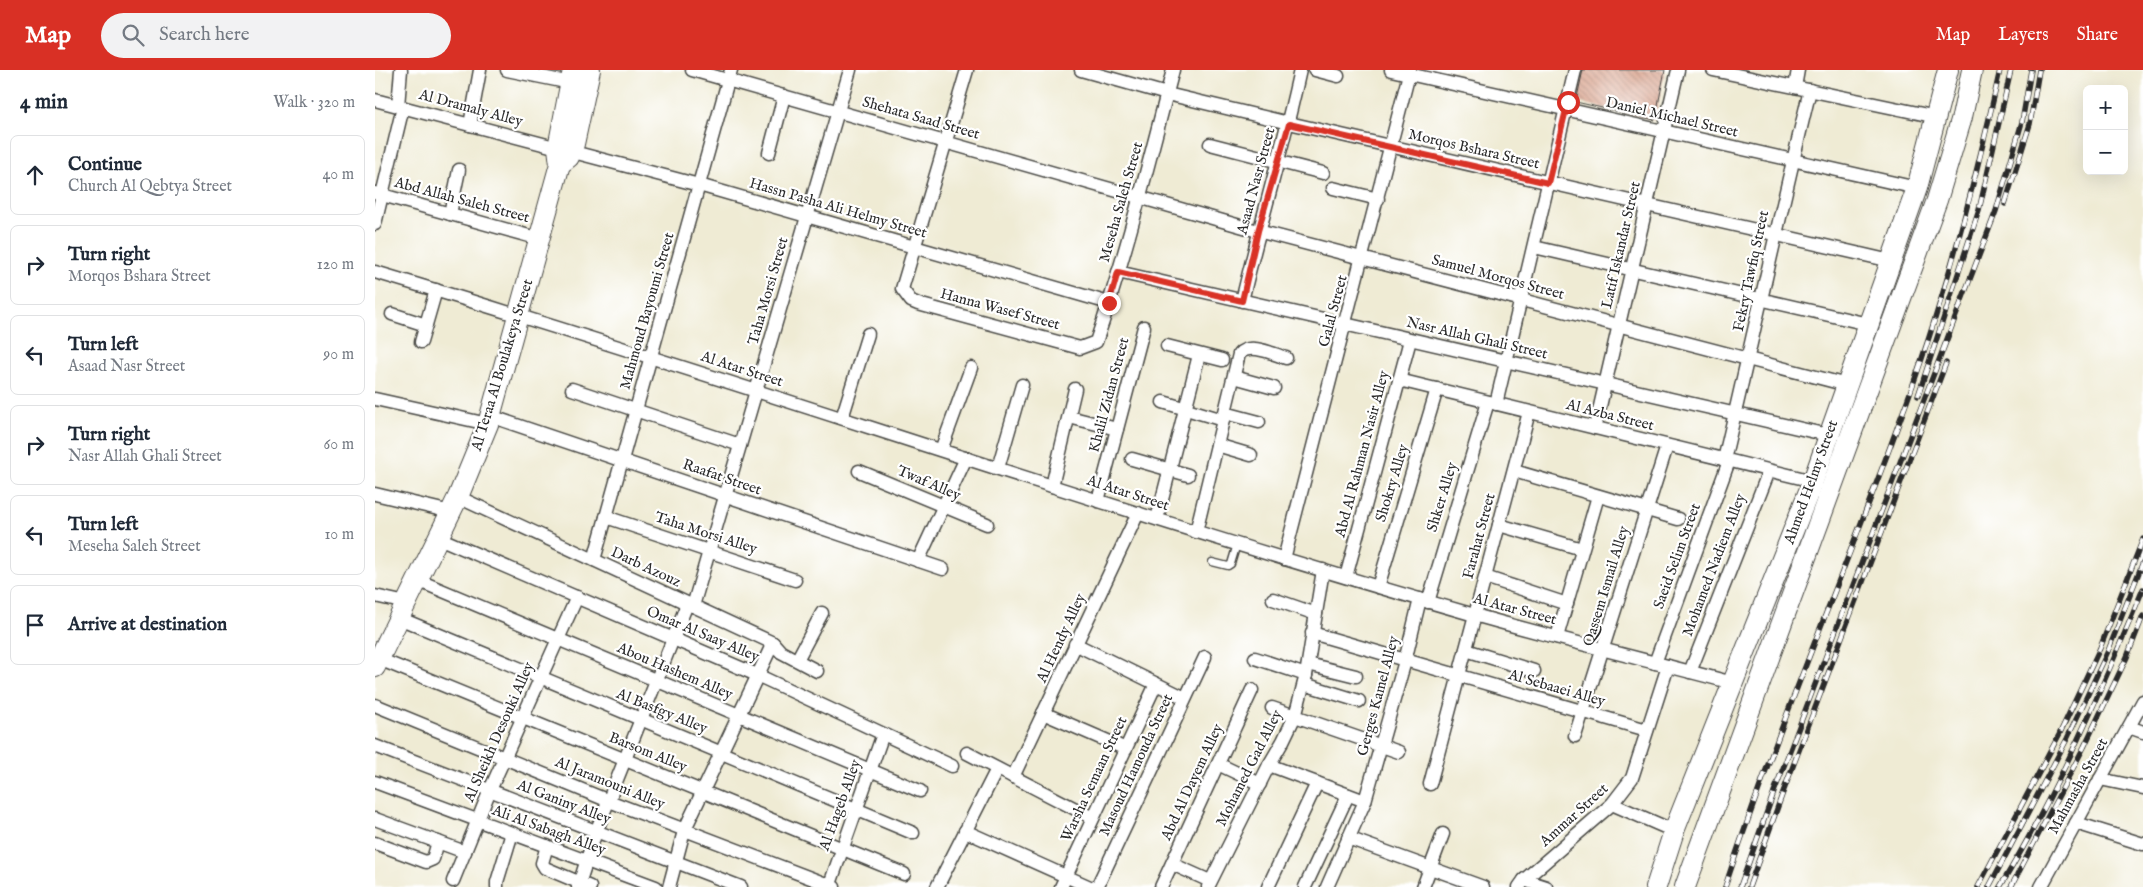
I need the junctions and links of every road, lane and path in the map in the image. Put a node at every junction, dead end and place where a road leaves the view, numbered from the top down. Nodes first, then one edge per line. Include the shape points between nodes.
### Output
1 (401, 70) edge
2 (480, 70) edge
3 (507, 70) edge
4 (590, 70) edge
5 (692, 70) edge
6 (850, 70) edge
7 (967, 70) edge
8 (1081, 70) edge
9 (1173, 70) edge
10 (1300, 70) edge
11 (1315, 70) edge
12 (1391, 70) edge
13 (1575, 70) edge
14 (1678, 70) edge
15 (1713, 70) edge
16 (1798, 70) edge
17 (1948, 70) edge
18 (1972, 70) edge
19 (1410, 72) edge
20 (729, 75) edge
21 (572, 76) edge
22 (1338, 76) dead end
23 (1795, 87) junction
24 (1810, 90) junction
25 (1167, 94) junction
26 (784, 96) junction
27 (375, 100) edge
28 (400, 106) junction
29 (1566, 109) junction
30 (838, 111) junction
31 (1937, 117) junction
32 (1289, 124) junction
33 (471, 125) junction
34 (1664, 131) junction
35 (946, 142) junction
36 (1211, 144) dead end
37 (1391, 147) junction
38 (769, 153) dead end
39 (563, 155) junction
40 (1793, 160) junction
41 (1277, 161) junction
42 (459, 170) dead end
43 (1323, 173) dead end
44 (1548, 183) junction
45 (699, 185) junction
46 (1333, 188) dead end
47 (1917, 188) junction
48 (378, 194) edge
49 (1141, 197) junction
50 (1378, 199) junction
51 (1647, 206) junction
52 (450, 214) junction
53 (807, 216) junction
54 (375, 224) edge
55 (1258, 231) junction
56 (1775, 235) junction
57 (540, 239) junction
58 (915, 247) junction
59 (1534, 247) junction
60 (1363, 259) junction
61 (1891, 261) junction
62 (1632, 270) junction
63 (375, 272) edge
64 (1118, 272) junction
65 (436, 290) junction
66 (1521, 300) junction
67 (1762, 300) junction
68 (1242, 301) junction
69 (1109, 303) junction
70 (392, 314) dead end
71 (519, 315) junction
72 (1868, 324) junction
73 (426, 325) junction
74 (1346, 325) junction
75 (1619, 325) junction
76 (1144, 326) dead end
77 (868, 334) dead end
78 (1410, 340) junction
79 (421, 342) dead end
80 (1096, 342) joint
81 (1167, 346) dead end
82 (1199, 355) junction
83 (651, 357) junction
84 (1286, 358) dead end
85 (1748, 359) junction
86 (1222, 360) dead end
87 (1506, 362) junction
88 (971, 368) dead end
89 (1234, 377) junction
90 (1399, 380) junction
91 (1605, 384) junction
92 (1022, 385) dead end
93 (1847, 385) junction
94 (1274, 388) dead end
95 (1075, 389) dead end
96 (572, 390) dead end
97 (1437, 390) junction
98 (756, 391) junction
99 (375, 399) edge
100 (1163, 402) dead end
101 (1492, 403) junction
102 (1185, 409) junction
103 (636, 410) junction
104 (1529, 412) junction
105 (1735, 414) junction
106 (1224, 416) junction
107 (1069, 417) junction
108 (843, 418) junction
109 (489, 420) junction
110 (1259, 422) dead end
111 (1595, 428) junction
112 (1117, 429) junction
113 (1828, 436) junction
114 (741, 445) junction
115 (1217, 445) junction
116 (1667, 446) junction
117 (941, 450) junction
118 (1251, 455) dead end
119 (966, 458) junction
120 (1132, 459) dead end
121 (622, 460) junction
122 (1727, 460) junction
123 (998, 468) junction
124 (1170, 470) junction
125 (1769, 470) junction
126 (859, 471) dead end
127 (1514, 471) junction
128 (1188, 475) dead end
129 (1813, 481) junction
130 (1052, 486) junction
131 (726, 496) junction
132 (1598, 496) junction
133 (376, 498) edge
134 (1098, 500) junction
135 (455, 504) junction
136 (944, 506) junction
137 (1647, 510) junction
138 (1138, 513) junction
139 (606, 518) junction
140 (1157, 519) junction
141 (1678, 519) dead end
142 (987, 524) dead end
143 (1499, 525) junction
144 (1196, 532) junction
145 (439, 538) junction
146 (1237, 544) junction
147 (1582, 549) junction
148 (709, 552) junction
149 (1285, 559) junction
150 (594, 560) junction
151 (918, 561) junction
152 (1212, 562) dead end
153 (943, 570) dead end
154 (1323, 570) junction
155 (1346, 577) junction
156 (1485, 577) junction
157 (417, 580) junction
158 (795, 580) dead end
159 (1378, 587) junction
160 (375, 596) edge
161 (577, 597) junction
162 (1273, 598) dead end
163 (1424, 600) junction
164 (1567, 604) junction
165 (690, 605) junction
166 (403, 611) junction
167 (822, 613) dead end
168 (1316, 614) junction
169 (1475, 616) junction
170 (1312, 633) junction
171 (1557, 637) junction
172 (558, 639) junction
173 (673, 639) junction
174 (773, 643) junction
175 (1075, 644) junction
176 (1604, 649) junction
177 (1466, 650) junction
178 (1205, 657) dead end
179 (1255, 658) dead end
180 (797, 660) junction
181 (1405, 661) junction
182 (377, 663) edge
183 (1661, 664) junction
184 (817, 670) dead end
185 (1534, 670) dead end
186 (1690, 672) junction
187 (1306, 674) junction
188 (757, 675) junction
189 (1356, 676) dead end
190 (1459, 677) junction
191 (541, 678) junction
192 (657, 682) junction
193 (1733, 683) junction
194 (1156, 684) junction
195 (1252, 690) dead end
196 (1185, 698) junction
197 (1359, 700) dead end
198 (2143, 701) edge
199 (375, 705) edge
200 (1273, 708) dead end
201 (1583, 712) junction
202 (1043, 713) junction
203 (739, 715) junction
204 (1295, 716) junction
205 (523, 718) junction
206 (641, 720) junction
207 (2129, 727) junction
208 (1647, 730) junction
209 (2143, 732) edge
210 (883, 734) junction
211 (1575, 736) dead end
212 (375, 746) edge
213 (1381, 746) junction
214 (1126, 749) junction
215 (721, 752) junction
216 (1399, 752) dead end
217 (967, 754) dead end
218 (505, 758) junction
219 (625, 761) junction
220 (1218, 764) junction
221 (1269, 765) junction
222 (951, 766) dead end
223 (997, 769) junction
224 (870, 770) junction
225 (1013, 777) junction
226 (2100, 778) junction
227 (375, 782) edge
228 (1317, 783) junction
229 (1260, 784) junction
230 (1430, 784) dead end
231 (2143, 788) edge
232 (490, 790) junction
233 (702, 791) junction
234 (920, 791) dead end
235 (1348, 795) junction
236 (609, 801) junction
237 (1365, 801) junction
238 (1612, 804) junction
239 (856, 809) junction
240 (1093, 818) junction
241 (375, 819) edge
242 (477, 820) junction
243 (2076, 823) junction
244 (685, 831) junction
245 (965, 831) junction
246 (1675, 831) junction
247 (596, 832) junction
248 (511, 833) junction
249 (913, 833) dead end
250 (1443, 834) dead end
251 (1348, 838) junction
252 (438, 842) junction
253 (375, 843) edge
254 (2143, 844) edge
255 (547, 846) junction
256 (842, 849) junction
257 (465, 852) junction
258 (587, 861) junction
259 (675, 862) junction
260 (1172, 864) junction
261 (1430, 868) junction
262 (904, 874) dead end
263 (453, 881) dead end
264 (1063, 882) edge
265 (1209, 884) edge
266 (1522, 884) edge
267 (582, 886) edge
268 (831, 886) edge
269 (497, 887) edge
270 (656, 887) edge
271 (669, 887) edge
272 (741, 887) edge
273 (937, 887) edge
274 (1090, 887) edge
275 (1097, 887) edge
276 (1161, 887) edge
277 (1268, 887) edge
278 (1305, 887) edge
279 (1327, 887) edge
280 (1423, 887) edge
281 (1483, 887) edge
282 (1545, 887) edge
283 (1656, 887) edge
284 (1685, 887) edge
285 (2041, 887) edge

1 - 28 street
2 - 33 street
3 - 21 street
4 - 39 main road, Al Teraa Al Boulakeya Street
5 - 20 street, Shehata Saad Street
6 - 30 street, Taha Morsi Street
7 - 35 street
8 - 25 street, Morqos Bshara Street
9 - 25 street, Meseha Saleh Street
10 - 32 street, Asaad Nasr Street
11 - 22 street
12 - 19 street, Daniel Michael Street
13 - 29 street, Shker Alley
14 - 34 street, Latif Iskandar Street
15 - 23 street
16 - 23 street
17 - 31 main road, Ahmed Helmy Street
18 - 284 main road, Ahmed Helmy Street via 1951,159 1930,219
19 - 29 street, Daniel Michael Street
19 - 37 street, Galal Street
20 - 26 street, Shehata Saad Street
20 - 45 street, Mahmoud Bayoumi Street
21 - 39 main road, Al Teraa Al Boulakeya Street
23 - 24 street
24 - 31 street
24 - 40 street, Fekry Tawfiq Street
25 - 32 street, Morqos Bshara Street
25 - 49 street, Meseha Saleh Street
26 - 30 street, Shehata Saad Street
26 - 38 street
27 - 28 street, Al Dramaly Alley
28 - 33 street, Al Dramaly Alley
28 - 48 street
29 - 34 street, Daniel Michael Street
29 - 44 street, Shker Alley
30 - 35 street, Shehata Saad Street
30 - 53 street, Taha Morsi Street
31 - 47 main road, Ahmed Helmy Street
32 - 37 street, Morqos Bshara Street
32 - 41 street, Asaad Nasr Street
33 - 39 street, Al Dramaly Alley
34 - 40 street, Daniel Michael Street
34 - 51 street, Latif Iskandar Street
35 - 49 street, Shehata Saad Street
35 - 58 street
36 - 41 street
37 - 44 street, Morqos Bshara Street
37 - 50 street, Galal Street
39 - 45 street, Hassn Pasha Ali Helmy Street
39 - 57 main road, Al Teraa Al Boulakeya Street
40 - 47 street, Daniel Michael Street
40 - 56 street, Fekry Tawfiq Street
41 - 43 street
41 - 55 street, Asaad Nasr Street
42 - 52 street
44 - 51 street, Morqos Bshara Street
44 - 59 street, Shker Alley
45 - 53 street, Hassn Pasha Ali Helmy Street
45 - 83 street, Mahmoud Bayoumi Street
46 - 50 street
47 - 61 main road, Ahmed Helmy Street
48 - 52 street, Abd Allah Saleh Street
48 - 54 street
49 - 55 street, Samuel Morqos Street
49 - 64 street, Meseha Saleh Street
50 - 60 street, Galal Street
51 - 56 street, Morqos Bshara Street
51 - 62 street, Latif Iskandar Street
52 - 57 street, Abd Allah Saleh Street
53 - 58 street, Hassn Pasha Ali Helmy Street
53 - 98 street, Taha Morsi Street
55 - 60 street, Samuel Morqos Street
55 - 68 street, Asaad Nasr Street
56 - 61 street, Morqos Bshara Street
56 - 67 street, Fekry Tawfiq Street
57 - 71 main road, Al Teraa Al Boulakeya Street
58 - 69 street, Hassn Pasha Ali Helmy Street
58 - 80 street, Hanna Wasef Street via 902,289 911,301 1081,348
59 - 62 street
59 - 66 street, Shker Alley
60 - 66 street, Samuel Morqos Street
60 - 74 street, Galal Street
61 - 72 main road, Ahmed Helmy Street
62 - 67 street
62 - 75 street, Latif Iskandar Street
63 - 65 street, Al Atar Street
64 - 68 street, Nasr Allah Ghali Street
64 - 69 street, Meseha Saleh Street
65 - 71 street, Al Atar Street
65 - 73 street
66 - 75 street, Samuel Morqos Street
66 - 87 street, Shker Alley
67 - 72 street
67 - 85 street, Fekry Tawfiq Street
68 - 74 street, Nasr Allah Ghali Street
69 - 80 street, Meseha Saleh Street
70 - 73 street
71 - 83 street, Al Atar Street
71 - 109 main road, Al Teraa Al Boulakeya Street
72 - 93 main road, Ahmed Helmy Street
73 - 79 street
74 - 78 street, Nasr Allah Ghali Street
74 - 149 street, Galal Street
75 - 85 street, Samuel Morqos Street
75 - 91 street, Latif Iskandar Street
76 - 112 street, Khalil Zidan Street
77 - 108 street
78 - 87 street, Nasr Allah Ghali Street
78 - 90 street, Abd Al Rahman Nasir Alley
81 - 82 street
82 - 86 street
82 - 102 street
83 - 98 street, Al Atar Street
83 - 103 street, Mahmoud Bayoumi Street
84 - 89 street via 1253,348 1245,349 1239,354
85 - 93 street, Samuel Morqos Street
85 - 105 street, Fekry Tawfiq Street
87 - 91 street, Nasr Allah Ghali Street
87 - 101 street, Shker Alley
88 - 117 street
89 - 94 street
89 - 106 street
90 - 97 street, Al Azba Street
90 - 155 street, Abd Al Rahman Nasir Alley
91 - 105 street, Nasr Allah Ghali Street
91 - 111 street, Latif Iskandar Street
92 - 123 street
93 - 113 main road, Ahmed Helmy Street
95 - 107 street
96 - 103 street
97 - 101 street, Al Azba Street
97 - 159 street, Shokry Alley
98 - 108 street, Al Atar Street
98 - 114 street, Taha Morsi Street
99 - 109 street, Raafat Street
100 - 102 street
101 - 104 street, Al Azba Street
101 - 163 street, Shker Alley
102 - 106 street
102 - 124 street
103 - 114 street
103 - 121 street, Mahmoud Bayoumi Street
104 - 111 street, Al Azba Street
104 - 127 street, Farahat Street
105 - 113 street, Nasr Allah Ghali Street
105 - 122 street, Fekry Tawfiq Street
106 - 110 street
106 - 115 street
107 - 112 street
107 - 130 street
108 - 117 street, Al Atar Street
109 - 121 street, Raafat Street
109 - 135 main road, Al Teraa Al Boulakeya Street
111 - 116 street, Al Azba Street
112 - 134 street, Khalil Zidan Street
113 - 129 main road, Ahmed Helmy Street
114 - 131 street, Taha Morsi Street
115 - 118 street
115 - 144 street
116 - 122 street, Al Azba Street
116 - 137 street, Qassem Ismail Alley
117 - 119 street, Al Atar Street
119 - 123 street, Al Atar Street
119 - 136 street
120 - 124 street
121 - 131 street, Raafat Street
121 - 139 street, Mahmoud Bayoumi Street
122 - 125 street, Al Azba Street
122 - 183 street, Saeid Selim Street
123 - 130 street, Al Atar Street
124 - 128 street
124 - 140 street
125 - 129 street, Al Azba Street
125 - 186 street, Mohamed Nadiem Alley
126 - 136 street, Twaf Alley
127 - 132 street
127 - 143 street, Farahat Street
129 - 193 main road, Ahmed Helmy Street
130 - 134 street, Al Atar Street
131 - 148 street, Taha Morsi Street
131 - 151 street, Raafat Street
132 - 137 street
132 - 147 street
133 - 135 street, Darb Azouz
134 - 138 street, Al Atar Street
135 - 145 main road, Al Teraa Al Boulakeya Street
135 - 150 street, Darb Azouz
136 - 142 street, Twaf Alley
136 - 151 street
137 - 141 street
137 - 176 street, Qassem Ismail Alley
138 - 140 street, Al Atar Street
138 - 175 street, Al Hendy Alley
139 - 148 street, Taha Morsi Alley
139 - 150 street, Mahmoud Bayoumi Street
140 - 144 street, Al Atar Street
143 - 147 street
143 - 156 street, Farahat Street
144 - 146 street, Al Atar Street
145 - 157 main road, Al Teraa Al Boulakeya Street
145 - 161 street, Omar Al Saay Alley
146 - 149 street, Al Atar Street
146 - 152 lane via 1231,564
147 - 164 street
148 - 158 street, Taha Morsi Alley
148 - 165 street, Taha Morsi Street
149 - 154 street, Al Atar Street
150 - 165 street, Darb Azouz
151 - 153 street, Raafat Street
154 - 155 street, Al Atar Street
154 - 168 street, Mohamed Gad Alley
155 - 159 street, Al Atar Street
156 - 164 street
156 - 169 street, Farahat Street
157 - 166 main road, Al Teraa Al Boulakeya Street
157 - 172 street, Abou Hashem Alley
159 - 163 street, Al Atar Street
160 - 166 street, Al Basfgy Alley
161 - 172 street, Al Sheikh Desouki Alley
161 - 173 street, Omar Al Saay Alley
162 - 168 street
163 - 169 street, Al Atar Street
163 - 181 street, Gerges Kamel Alley
164 - 171 street
165 - 173 street, Taha Morsi Street
165 - 174 street, Darb Azouz
166 - 182 main road, Al Teraa Al Boulakeya Street
166 - 191 street, Al Basfgy Alley
167 - 180 street
168 - 170 street, Mohamed Gad Alley
169 - 171 street, Al Atar Street
169 - 177 street, Farahat Street
170 - 181 street, Al Sebaaei Alley
170 - 187 street, Mohamed Gad Alley
171 - 176 street, Al Atar Street
172 - 191 street, Al Sheikh Desouki Alley
172 - 192 street, Abou Hashem Alley
173 - 188 street, Omar Al Saay Alley
173 - 192 street, Taha Morsi Street
174 - 180 street, Darb Azouz via 781,652
174 - 188 street
175 - 194 street
175 - 202 street, Al Hendy Alley
176 - 183 street, Al Atar Street
176 - 201 street, Qassem Ismail Alley
177 - 185 street
177 - 190 street, Farahat Street
178 - 196 street, Masoud Hamouda Street
179 - 187 street
180 - 184 street, Darb Azouz
181 - 190 street, Al Sebaaei Alley
181 - 213 street, Gerges Kamel Alley
182 - 205 street, Barsom Alley
183 - 186 street, Al Atar Street
183 - 208 street, Saeid Selim Street
186 - 193 street, Al Atar Street
187 - 189 street
187 - 197 street
187 - 204 street, Mohamed Gad Alley
188 - 203 street
188 - 210 street, Omar Al Saay Alley
190 - 201 street, Al Sebaaei Alley
190 - 230 street, Farahat Street
191 - 205 street, Al Sheikh Desouki Alley
191 - 206 street, Al Basfgy Alley
192 - 203 street, Abou Hashem Alley
192 - 206 street, Taha Morsi Street
193 - 246 main road, Ahmed Helmy Street
194 - 196 street
194 - 214 street, Warsha Semaan Street
195 - 220 street, Abd Al Dayem Alley
196 - 275 street, Masoud Hamouda Street
198 - 207 street, Mahmasha Street
199 - 218 street, Al Jaramouni Alley
200 - 204 street
201 - 208 street, Al Sebaaei Alley
201 - 211 street, Qassem Ismail Alley
202 - 214 street
202 - 225 street, Al Hendy Alley
203 - 215 street
203 - 224 street, Abou Hashem Alley
204 - 213 street
204 - 221 street, Mohamed Gad Alley
205 - 218 street, Al Sheikh Desouki Alley
205 - 219 street, Barsom Alley
206 - 215 street, Al Basfgy Alley
206 - 219 street, Taha Morsi Street
207 - 209 street
207 - 226 street, Mahmasha Street
208 - 238 street, Ammar Street via 1632,778
210 - 222 street, Omar Al Saay Alley
210 - 224 street, Al Hageb Alley
212 - 232 street, Al Ganiny Alley
213 - 216 street
213 - 237 street, Gerges Kamel Alley
214 - 240 street, Warsha Semaan Street
215 - 233 street
215 - 239 street, Al Basfgy Alley
217 - 223 street
218 - 232 street, Al Sheikh Desouki Alley
218 - 236 street, Al Jaramouni Alley
219 - 233 street, Barsom Alley
219 - 236 street, Taha Morsi Street
220 - 229 street
220 - 260 street, Abd Al Dayem Alley
221 - 228 street
221 - 229 street, Mohamed Gad Alley
223 - 225 street
223 - 245 street
224 - 234 street, Abou Hashem Alley
224 - 239 street, Al Hageb Alley
225 - 240 street
226 - 231 street
226 - 243 street, Mahmasha Street
227 - 242 street, Ali Al Sabagh Alley
228 - 235 street
228 - 277 street
229 - 265 street, Mohamed Gad Alley
232 - 242 street, Al Sheikh Desouki Alley
232 - 247 street, Al Ganiny Alley
233 - 244 street
233 - 256 street, Barsom Alley
235 - 237 street
235 - 278 street
236 - 244 street, Al Jaramouni Alley
236 - 247 street, Taha Morsi Street
237 - 251 street, Gerges Kamel Alley
238 - 246 street
238 - 266 street, Ammar Street
239 - 249 street, Al Basfgy Alley
239 - 256 street, Al Hageb Alley
240 - 264 street, Warsha Semaan Street
241 - 252 street
242 - 248 street, Ali Al Sabagh Alley
242 - 257 street, Al Sheikh Desouki Alley
243 - 254 street
243 - 285 street, Mahmasha Street
244 - 259 street
244 - 268 street, Al Jaramouni Alley
245 - 264 street
245 - 273 street
246 - 283 main road, Ahmed Helmy Street
247 - 258 street, Taha Morsi Street
247 - 259 street, Al Ganiny Alley
248 - 255 street, Ali Al Sabagh Alley
248 - 269 street
250 - 261 street
251 - 261 street
251 - 279 street, Gerges Kamel Alley
252 - 253 street via 433,859 426,862
252 - 257 street
255 - 258 street, Ali Al Sabagh Alley
255 - 267 street via 545,868
256 - 262 street, Barsom Alley
256 - 268 street, Al Hageb Alley
257 - 263 street, Al Sheikh Desouki Alley
258 - 267 street, Taha Morsi Street
258 - 270 street, Ali Al Sabagh Alley
259 - 271 street
259 - 272 street, Al Ganiny Alley
260 - 265 street
260 - 276 street, Abd Al Dayem Alley
261 - 280 street
261 - 281 street
264 - 274 street
266 - 282 street

